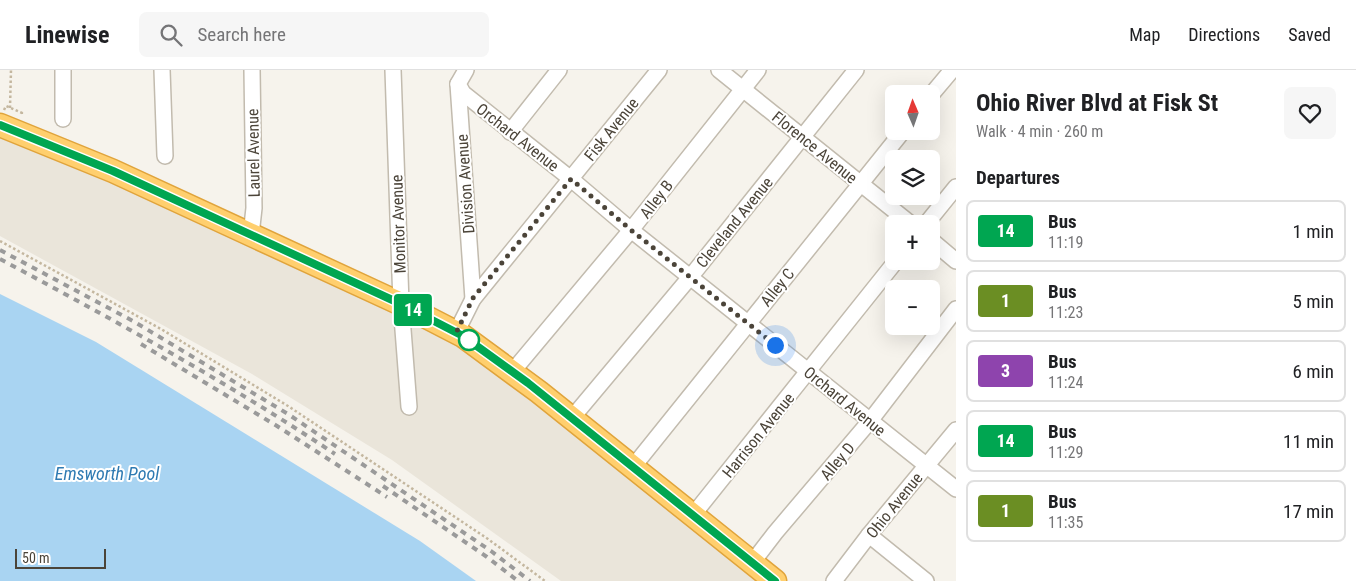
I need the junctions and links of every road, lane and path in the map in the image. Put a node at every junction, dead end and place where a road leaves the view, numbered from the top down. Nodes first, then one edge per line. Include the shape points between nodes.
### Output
1 (11, 70) edge
2 (63, 70) edge
3 (162, 70) edge
4 (252, 70) edge
5 (393, 70) edge
6 (466, 70) edge
7 (559, 70) edge
8 (659, 70) edge
9 (719, 70) edge
10 (758, 70) edge
11 (856, 70) edge
12 (952, 70) edge
13 (458, 77) edge
14 (940, 85) edge
15 (742, 89) junction
16 (9, 116) edge
17 (63, 119) dead end
18 (510, 132) junction
19 (803, 137) junction
20 (895, 140) edge
21 (165, 156) dead end
22 (571, 179) junction
23 (860, 184) junction
24 (956, 187) edge
25 (900, 215) edge
26 (933, 215) edge
27 (631, 230) junction
28 (251, 235) junction
29 (0, 241) edge
30 (940, 248) edge
31 (956, 261) edge
32 (889, 270) edge
33 (691, 276) junction
34 (473, 298) junction
35 (401, 304) junction
36 (956, 309) edge
37 (748, 323) junction
38 (456, 333) junction
39 (513, 371) junction
40 (809, 372) junction
41 (409, 407) dead end
42 (572, 418) junction
43 (870, 421) junction
44 (956, 430) edge
45 (927, 465) junction
46 (633, 467) junction
47 (956, 489) edge
48 (693, 515) junction
49 (869, 535) junction
50 (752, 563) junction
51 (544, 581) edge
52 (775, 581) edge
53 (834, 581) edge
54 (926, 581) edge

1 - 16 path
2 - 17 street
3 - 21 street
4 - 28 street, Laurel Avenue via 254,208
5 - 35 street, Monitor Avenue
6 - 13 street
7 - 18 street
8 - 22 street, Fisk Avenue
9 - 15 street, Florence Avenue
10 - 15 street, Alley B
11 - 19 street, Cleveland Avenue
12 - 14 street
13 - 18 street, Orchard Avenue via 463,93
13 - 34 street, Division Avenue
15 - 19 street, Florence Avenue
15 - 27 street, Alley B
16 - 28 highway via 113,171
18 - 22 street, Orchard Avenue
19 - 23 street, Florence Avenue
19 - 33 street, Cleveland Avenue
20 - 23 street, Alley C
22 - 27 street, Orchard Avenue
22 - 34 street, Fisk Avenue
23 - 25 street, Florence Avenue
23 - 37 street, Alley C
24 - 26 street
27 - 33 street, Orchard Avenue
27 - 39 street, Alley B
28 - 35 highway
29 - 51 path via 162,329 288,406 488,539
30 - 31 street
32 - 40 street, Harrison Avenue
33 - 37 street, Orchard Avenue
33 - 42 street, Cleveland Avenue
34 - 38 street, Fisk Avenue
35 - 38 highway
35 - 41 street, Monitor Avenue
36 - 43 street, Alley D
37 - 40 street, Orchard Avenue
37 - 46 street, Alley C
38 - 39 highway
39 - 42 highway
40 - 43 street, Orchard Avenue
40 - 48 street, Harrison Avenue
42 - 46 highway
43 - 45 street, Orchard Avenue
43 - 50 street, Alley D
44 - 45 street, Ohio Avenue
45 - 47 street, Orchard Avenue
45 - 49 street, Ohio Avenue
46 - 48 highway
48 - 50 highway
49 - 53 street, Ohio Avenue
49 - 54 street
50 - 52 highway

